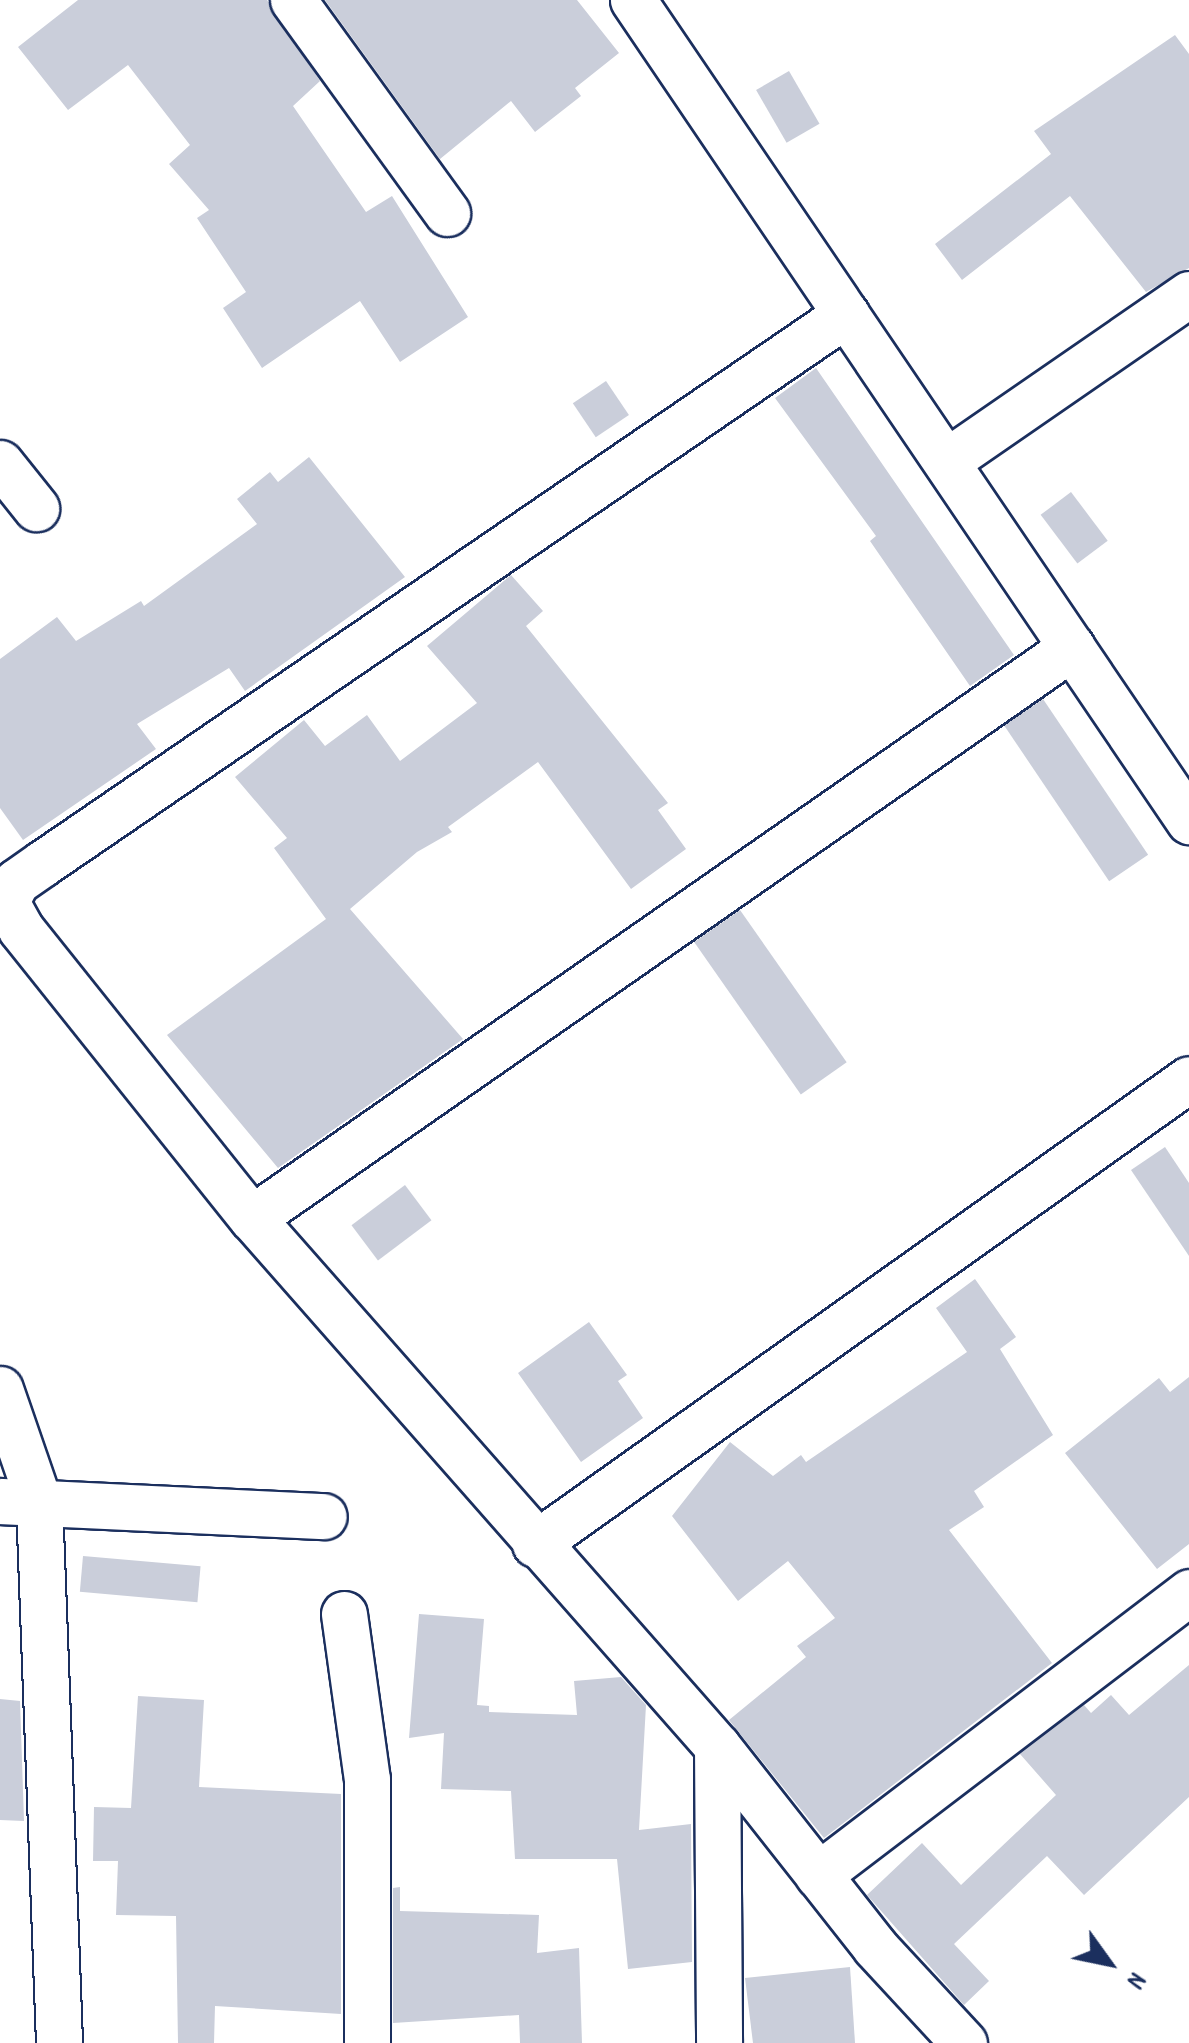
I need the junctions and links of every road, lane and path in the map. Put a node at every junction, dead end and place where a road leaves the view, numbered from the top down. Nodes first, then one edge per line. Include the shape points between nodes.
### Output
1 (293, 0) edge
2 (633, 0) edge
3 (448, 214) dead end
4 (1189, 294) edge
5 (846, 314) junction
6 (947, 462) junction
7 (0, 463) edge
8 (36, 508) dead end
9 (1072, 647) junction
10 (1189, 821) edge
11 (3, 904) edge
12 (1189, 1079) edge
13 (252, 1218) junction
14 (0, 1389) edge
15 (20, 1501) edge
16 (324, 1516) dead end
17 (534, 1544) junction
18 (1189, 1592) edge
19 (344, 1614) dead end
20 (717, 1746) junction
21 (818, 1875) junction
22 (59, 2043) edge
23 (366, 2043) edge
24 (718, 2043) edge
25 (964, 2043) edge

1 - 3 street
2 - 5 street
4 - 6 street
5 - 6 street
5 - 11 street via 42,863 16,882
6 - 9 street
7 - 8 street
9 - 10 street
9 - 13 street
11 - 13 street
12 - 17 street
13 - 17 street
14 - 15 street
15 - 16 street
15 - 22 street
17 - 20 street
18 - 21 street
19 - 23 street via 366,1779
20 - 21 street
20 - 24 street
21 - 25 street

